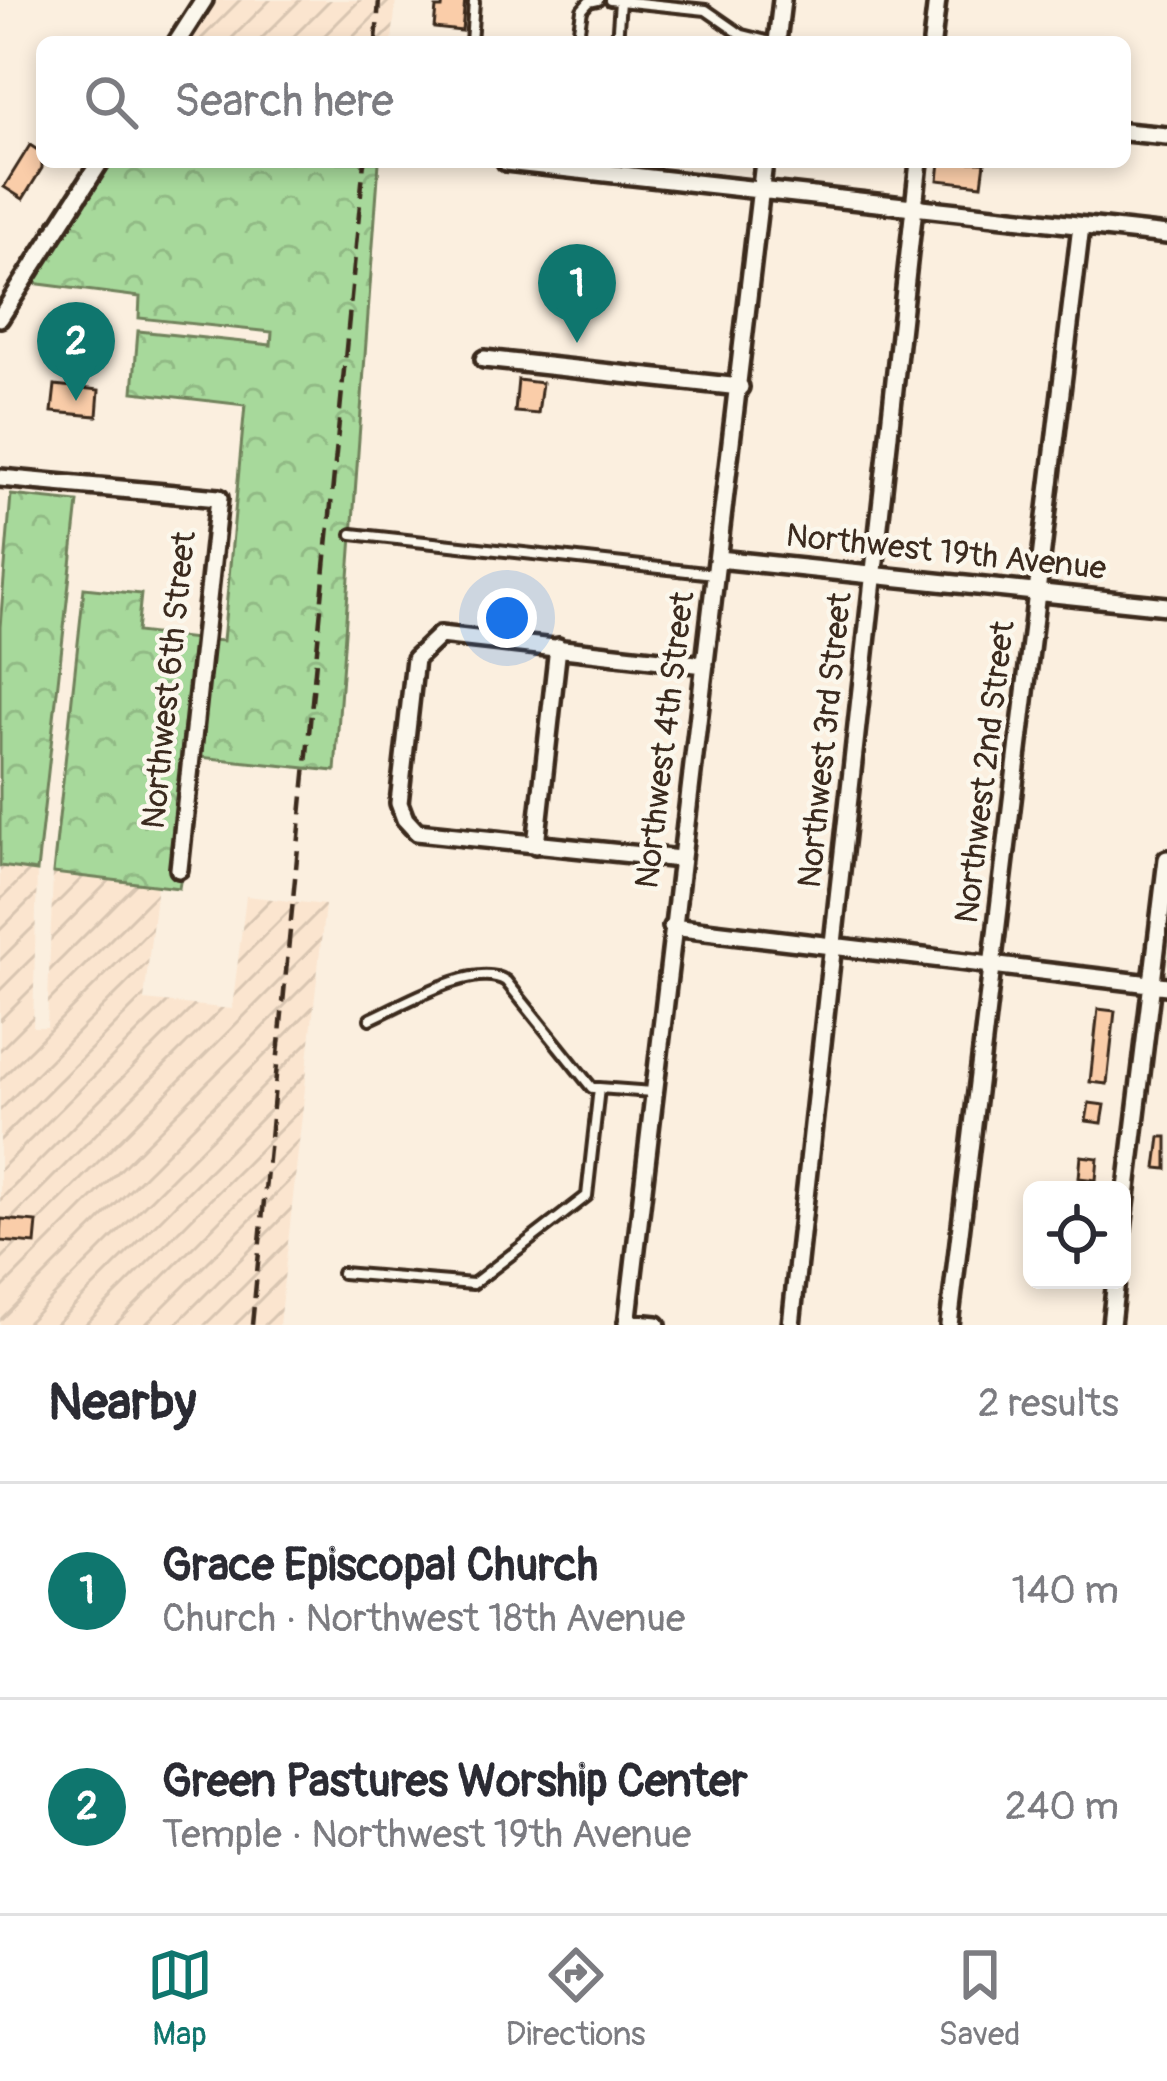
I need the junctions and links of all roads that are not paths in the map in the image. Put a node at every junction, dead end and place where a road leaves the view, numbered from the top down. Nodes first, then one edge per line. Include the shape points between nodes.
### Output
1 (204, 0) edge
2 (598, 0) edge
3 (610, 0) edge
4 (782, 0) edge
5 (937, 0) edge
6 (474, 2) edge
7 (620, 2) edge
8 (181, 36) edge
9 (471, 36) edge
10 (579, 36) edge
11 (617, 36) edge
12 (747, 36) edge
13 (775, 36) edge
14 (933, 36) edge
15 (1131, 133) edge
16 (1167, 136) edge
17 (96, 168) edge
18 (561, 168) edge
19 (763, 168) edge
20 (918, 168) edge
21 (761, 190) junction
22 (914, 207) junction
23 (1081, 226) junction
24 (1167, 236) edge
25 (0, 318) edge
26 (484, 359) dead end
27 (740, 387) junction
28 (0, 478) edge
29 (352, 534) dead end
30 (717, 567) junction
31 (874, 574) junction
32 (1037, 592) junction
33 (1167, 606) edge
34 (558, 647) junction
35 (705, 665) junction
36 (536, 845) junction
37 (680, 859) junction
38 (1167, 859) edge
39 (179, 868) dead end
40 (672, 927) junction
41 (833, 946) junction
42 (992, 965) junction
43 (1159, 985) edge
44 (370, 1018) dead end
45 (599, 1088) junction
46 (653, 1093) junction
47 (1129, 1181) edge
48 (342, 1273) dead end
49 (1115, 1289) edge
50 (627, 1323) edge
51 (657, 1325) edge
52 (791, 1325) edge
53 (949, 1325) edge
54 (1111, 1325) edge

1 - 8 street
2 - 10 lane via 582,10
3 - 7 lane
4 - 13 street
5 - 14 street
6 - 9 lane
7 - 11 lane
7 - 12 lane via 706,10
15 - 16 street
17 - 25 street
18 - 21 street
19 - 21 street, Northwest 4th Street
20 - 22 street, Northwest 3rd Street
21 - 22 street
21 - 27 street, Northwest 4th Street
22 - 23 street
22 - 31 street, Northwest 3rd Street
23 - 24 street
23 - 32 street, Northwest 2nd Street
26 - 27 street
27 - 30 street, Northwest 4th Street
28 - 39 street, Northwest 6th Street via 219,498
29 - 30 lane, Northwest 19th Avenue
30 - 31 street, Northwest 19th Avenue
30 - 35 street, Northwest 4th Street
31 - 32 street, Northwest 19th Avenue
31 - 41 street, Northwest 3rd Street
32 - 33 street, Northwest 19th Avenue
32 - 42 street, Northwest 2nd Street
34 - 35 street
34 - 36 street
34 - 36 street via 440,634 426,645 415,659 398,803 417,832
35 - 37 street, Northwest 4th Street
36 - 37 street
37 - 40 street, Northwest 4th Street
38 - 43 street
40 - 41 street
40 - 46 street, Northwest 4th Street
41 - 42 street
41 - 52 street, Northwest 3rd Street
42 - 43 street
42 - 53 street, Northwest 2nd Street
43 - 47 street
44 - 45 lane via 472,975 496,975
45 - 46 lane
45 - 48 lane via 586,1196 473,1284
46 - 50 street, Northwest 4th Street
49 - 54 street
50 - 51 street

